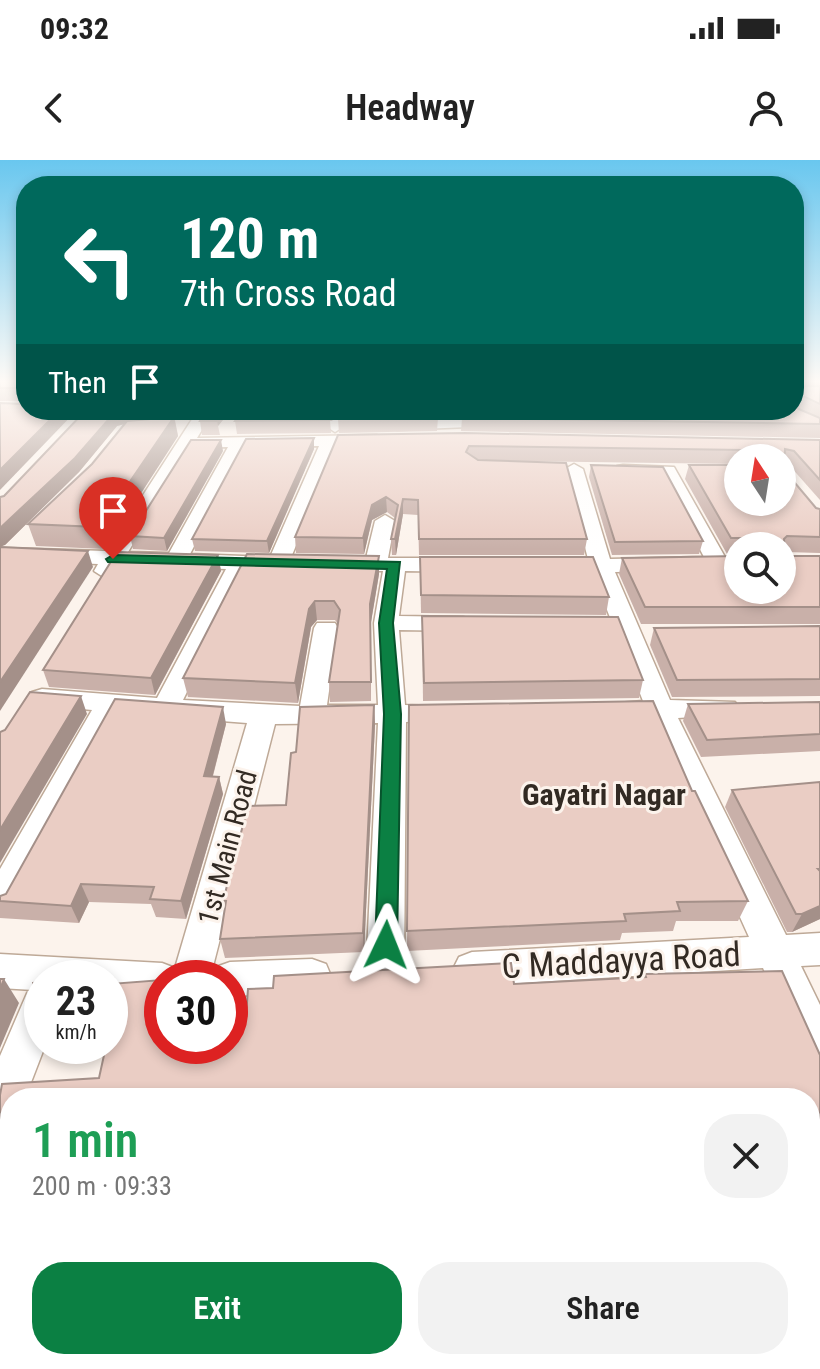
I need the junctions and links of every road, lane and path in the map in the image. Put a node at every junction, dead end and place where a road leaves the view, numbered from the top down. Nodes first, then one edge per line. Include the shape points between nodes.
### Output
1 (190, 436) edge
2 (224, 436) edge
3 (273, 436) edge
4 (331, 436) edge
5 (450, 436) edge
6 (478, 439) edge
7 (240, 442) junction
8 (668, 471) junction
9 (696, 471) edge
10 (385, 521) dead end
11 (33, 533) edge
12 (724, 557) edge
13 (8, 559) edge
14 (113, 559) junction
15 (175, 562) junction
16 (724, 563) edge
17 (239, 564) junction
18 (278, 564) junction
19 (385, 565) junction
20 (490, 565) edge
21 (537, 566) edge
22 (601, 566) junction
23 (90, 597) edge
24 (386, 623) junction
25 (482, 624) edge
26 (593, 625) edge
27 (326, 628) dead end
28 (627, 630) junction
29 (661, 634) edge
30 (44, 672) edge
31 (110, 704) junction
32 (756, 708) edge
33 (165, 709) junction
34 (660, 709) junction
35 (597, 710) edge
36 (471, 713) edge
37 (392, 714) junction
38 (263, 715) junction
39 (312, 715) junction
40 (0, 900) edge
41 (820, 949) edge
42 (773, 952) junction
43 (196, 960) edge
44 (0, 971) edge
45 (411, 972) junction
46 (24, 978) edge
47 (248, 978) edge
48 (24, 1048) edge
49 (820, 1048) edge
50 (8, 1088) edge

1 - 14 street
2 - 7 street
3 - 7 street
4 - 18 street
5 - 6 street
7 - 15 street
8 - 9 street
8 - 12 street
8 - 22 street via 582,469
10 - 19 street
11 - 13 street
13 - 14 street
14 - 15 street
14 - 23 street
15 - 17 street
16 - 22 street
17 - 18 street
17 - 33 street
18 - 19 street
19 - 20 street
19 - 24 street
21 - 22 street
22 - 28 street
24 - 25 street
24 - 37 street
26 - 28 street
27 - 39 street
28 - 29 street
28 - 34 street
30 - 31 street via 25,702
31 - 33 street
31 - 40 street
32 - 34 street
33 - 38 street
34 - 35 street
34 - 42 street
36 - 37 street
37 - 39 street
37 - 45 street
38 - 39 street
38 - 43 street, 1st Main Road
41 - 42 street, C Maddayya Road
42 - 45 street, C Maddayya Road
42 - 49 street
44 - 46 street
45 - 47 street, C Maddayya Road
48 - 50 street

